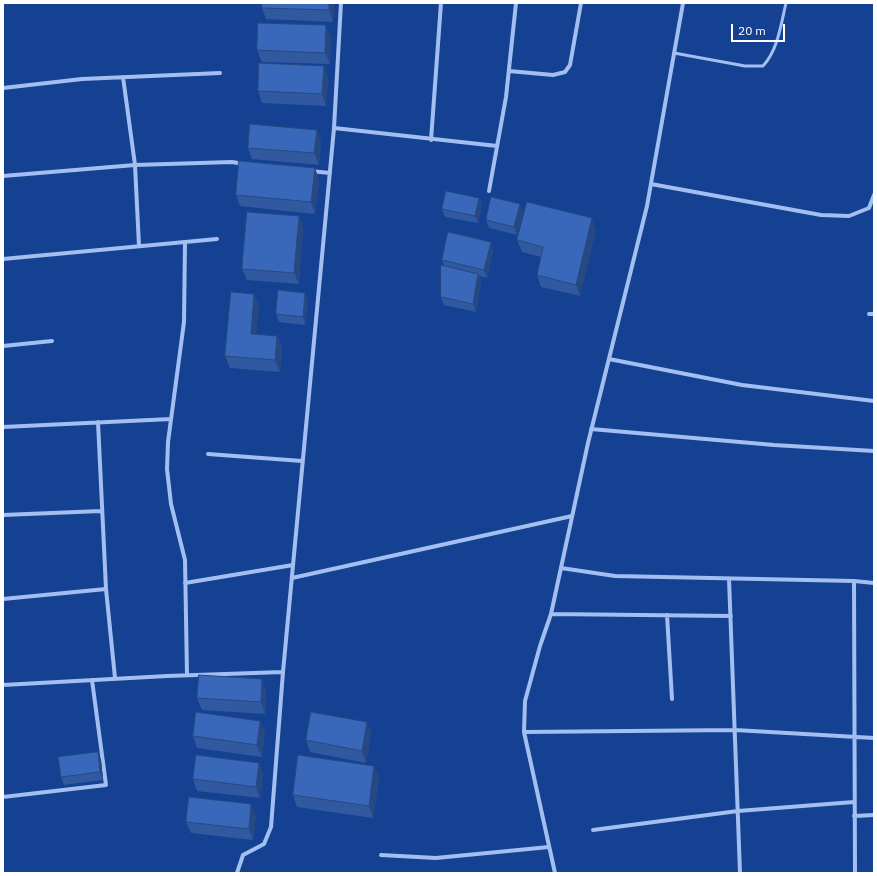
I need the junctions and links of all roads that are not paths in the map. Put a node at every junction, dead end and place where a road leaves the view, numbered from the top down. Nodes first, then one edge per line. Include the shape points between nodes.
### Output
1 (341, 3) edge
2 (441, 3) edge
3 (516, 3) edge
4 (581, 3) edge
5 (682, 3) edge
6 (786, 3) edge
7 (674, 53) junction
8 (509, 71) junction
9 (220, 73) dead end
10 (123, 77) junction
11 (3, 88) edge
12 (334, 128) junction
13 (430, 140) junction
14 (497, 146) junction
15 (247, 164) edge
16 (135, 165) junction
17 (307, 171) edge
18 (330, 173) junction
19 (3, 176) edge
20 (651, 184) junction
21 (490, 191) dead end
22 (874, 195) edge
23 (217, 239) dead end
24 (184, 242) junction
25 (139, 246) junction
26 (3, 259) edge
27 (52, 341) dead end
28 (3, 346) edge
29 (608, 359) junction
30 (874, 401) edge
31 (171, 419) junction
32 (98, 422) junction
33 (3, 427) edge
34 (591, 429) junction
35 (874, 451) edge
36 (208, 454) dead end
37 (302, 461) junction
38 (101, 511) junction
39 (3, 515) edge
40 (572, 516) junction
41 (293, 565) junction
42 (561, 568) junction
43 (292, 578) junction
44 (729, 579) junction
45 (854, 581) junction
46 (874, 582) edge
47 (185, 583) junction
48 (106, 590) junction
49 (3, 599) edge
50 (551, 614) junction
51 (667, 615) junction
52 (731, 616) junction
53 (283, 672) junction
54 (187, 675) junction
55 (115, 678) junction
56 (92, 680) junction
57 (3, 684) edge
58 (672, 699) dead end
59 (735, 730) junction
60 (524, 732) junction
61 (853, 737) junction
62 (874, 738) edge
63 (3, 797) edge
64 (854, 802) junction
65 (738, 811) junction
66 (874, 815) edge
67 (854, 816) junction
68 (593, 830) dead end
69 (549, 847) junction
70 (382, 855) dead end
71 (237, 873) edge
72 (555, 873) edge
73 (740, 873) edge
74 (855, 873) edge

1 - 12 street
2 - 13 street
3 - 8 street
4 - 8 street via 570,65 565,72 554,75
5 - 7 street
6 - 7 lane via 774,48 763,66 745,66
7 - 20 street
8 - 14 street
9 - 10 street
10 - 11 street
10 - 16 street
12 - 13 street
12 - 18 street
13 - 14 street
14 - 21 street
15 - 16 street via 232,162
16 - 19 street
16 - 25 street
17 - 18 street
18 - 37 street
20 - 22 street via 821,215 849,216 869,208
20 - 29 street
23 - 24 street
24 - 25 street
24 - 31 street via 184,322
25 - 26 street
27 - 28 street
29 - 30 street via 742,385
29 - 34 street
31 - 32 street
31 - 47 street via 167,469 171,504 185,560
32 - 33 street
32 - 38 street
34 - 35 street
34 - 40 street
36 - 37 street
37 - 41 street
38 - 39 street
38 - 48 street
40 - 42 street
40 - 43 street
41 - 43 street
41 - 47 street
42 - 44 street via 615,576
42 - 50 street
43 - 53 street
44 - 45 street
44 - 52 street
45 - 46 street
45 - 61 street
47 - 54 street
48 - 49 street
48 - 55 street
50 - 51 street
50 - 60 street via 525,701
51 - 52 street
51 - 58 street
52 - 59 street
53 - 54 street
53 - 71 street via 271,826 264,844 244,855
54 - 55 street
55 - 56 street
56 - 57 street
56 - 63 street via 106,785
59 - 60 street
59 - 61 street
59 - 65 street
60 - 69 street
61 - 62 street
61 - 64 street
64 - 65 street
64 - 67 street
65 - 68 street
65 - 73 street
66 - 67 street
67 - 74 street
69 - 70 street via 436,858
69 - 72 street

